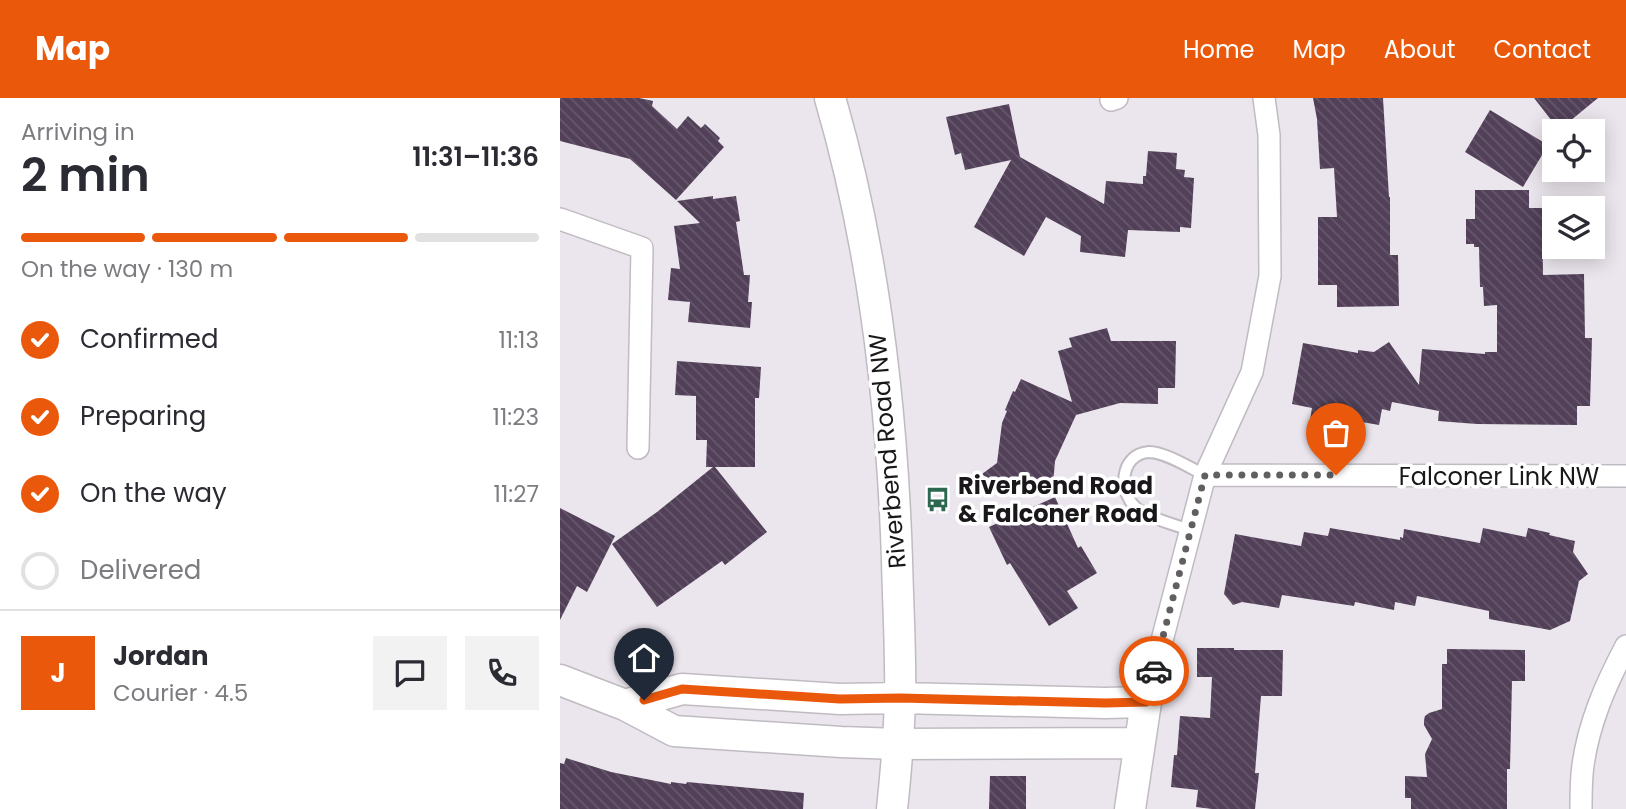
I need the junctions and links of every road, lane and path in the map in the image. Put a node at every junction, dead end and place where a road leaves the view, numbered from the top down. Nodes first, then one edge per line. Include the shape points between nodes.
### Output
1 (830, 98) edge
2 (1264, 98) edge
3 (560, 219) edge
4 (638, 448) dead end
5 (1205, 475) junction
6 (1626, 476) edge
7 (1190, 530) junction
8 (1626, 646) edge
9 (560, 680) edge
10 (900, 698) junction
11 (1146, 702) junction
12 (625, 705) junction
13 (1139, 743) junction
14 (898, 744) junction
15 (892, 809) edge
16 (1130, 809) edge
17 (1581, 809) edge

1 - 10 street, Riverbend Road NW via 869,263 885,374 895,495
2 - 5 street via 1269,135 1270,276 1252,372
3 - 4 street via 642,248
5 - 6 street, Falconer Link NW
5 - 7 street
5 - 7 lane via 1147,452 1126,468 1123,486 1138,509
7 - 11 street
8 - 17 street via 1589,732
9 - 12 street
10 - 11 street
10 - 12 street via 682,689
10 - 14 street, Riverbend Road NW
11 - 13 street
12 - 14 street via 674,731
13 - 14 street
13 - 16 street
14 - 15 street, Riverbend Road NW

